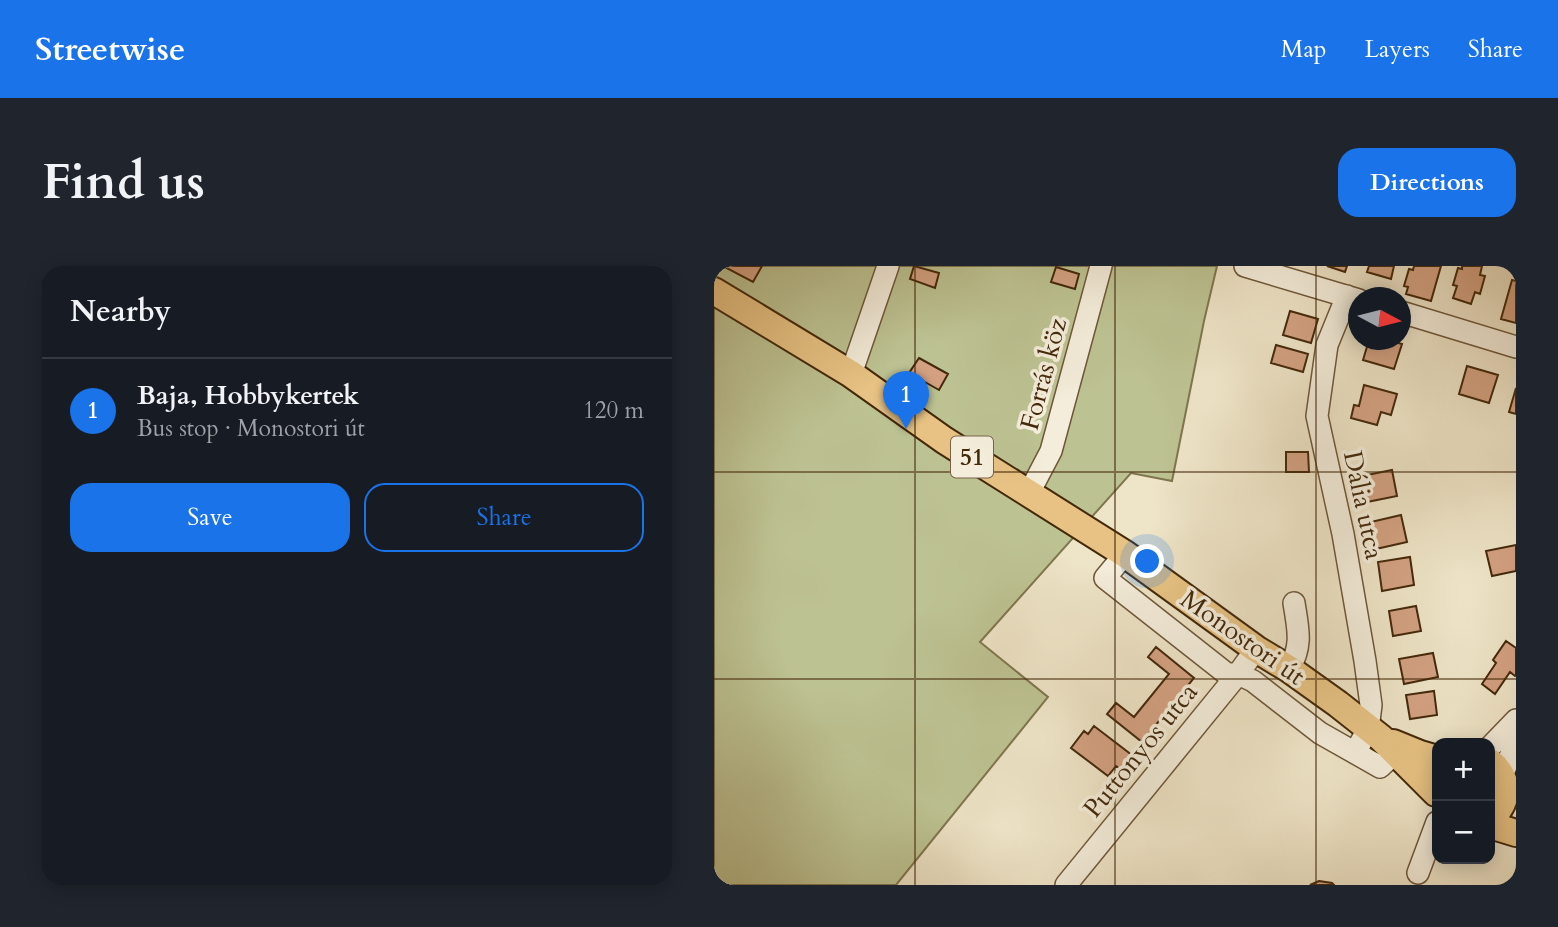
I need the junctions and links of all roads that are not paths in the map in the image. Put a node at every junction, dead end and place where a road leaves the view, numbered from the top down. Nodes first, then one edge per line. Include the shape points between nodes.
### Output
1 (888, 266) edge
2 (1101, 266) edge
3 (1245, 266) edge
4 (714, 291) edge
5 (1348, 297) edge
6 (1348, 307) edge
7 (1411, 315) edge
8 (1516, 347) edge
9 (851, 374) junction
10 (1029, 493) junction
11 (1125, 554) junction
12 (1294, 603) dead end
13 (1256, 649) junction
14 (1289, 668) junction
15 (1238, 674) junction
16 (1338, 704) junction
17 (1516, 720) edge
18 (1320, 733) junction
19 (1495, 742) edge
20 (1516, 742) edge
21 (1381, 746) junction
22 (1432, 758) edge
23 (1432, 791) edge
24 (1500, 793) edge
25 (1495, 827) edge
26 (1432, 834) edge
27 (1516, 834) edge
28 (1432, 860) edge
29 (1414, 879) edge
30 (1066, 885) edge

1 - 9 street
2 - 10 street, Forrás köz via 1051,452
3 - 5 street
4 - 9 main road, Monostori út / 51
6 - 21 street, Dália utca via 1327,345 1317,416
7 - 8 street
9 - 10 main road, Monostori út / 51
10 - 11 main road, Monostori út / 51
11 - 13 main road, Monostori út / 51
11 - 15 street via 1105,578 1227,674
12 - 14 street via 1300,640
13 - 14 main road, Monostori út / 51
13 - 15 street, Puttonyos utca
14 - 16 main road, Monostori út / 51
15 - 18 street
15 - 30 street, Puttonyos utca
16 - 18 street
16 - 21 main road, Monostori út / 51
17 - 19 street
18 - 21 street via 1355,753
20 - 24 street
21 - 22 main road, Monostori út / 51
21 - 23 main road, Monostori út / 51
25 - 27 main road
26 - 29 street
28 - 29 street

